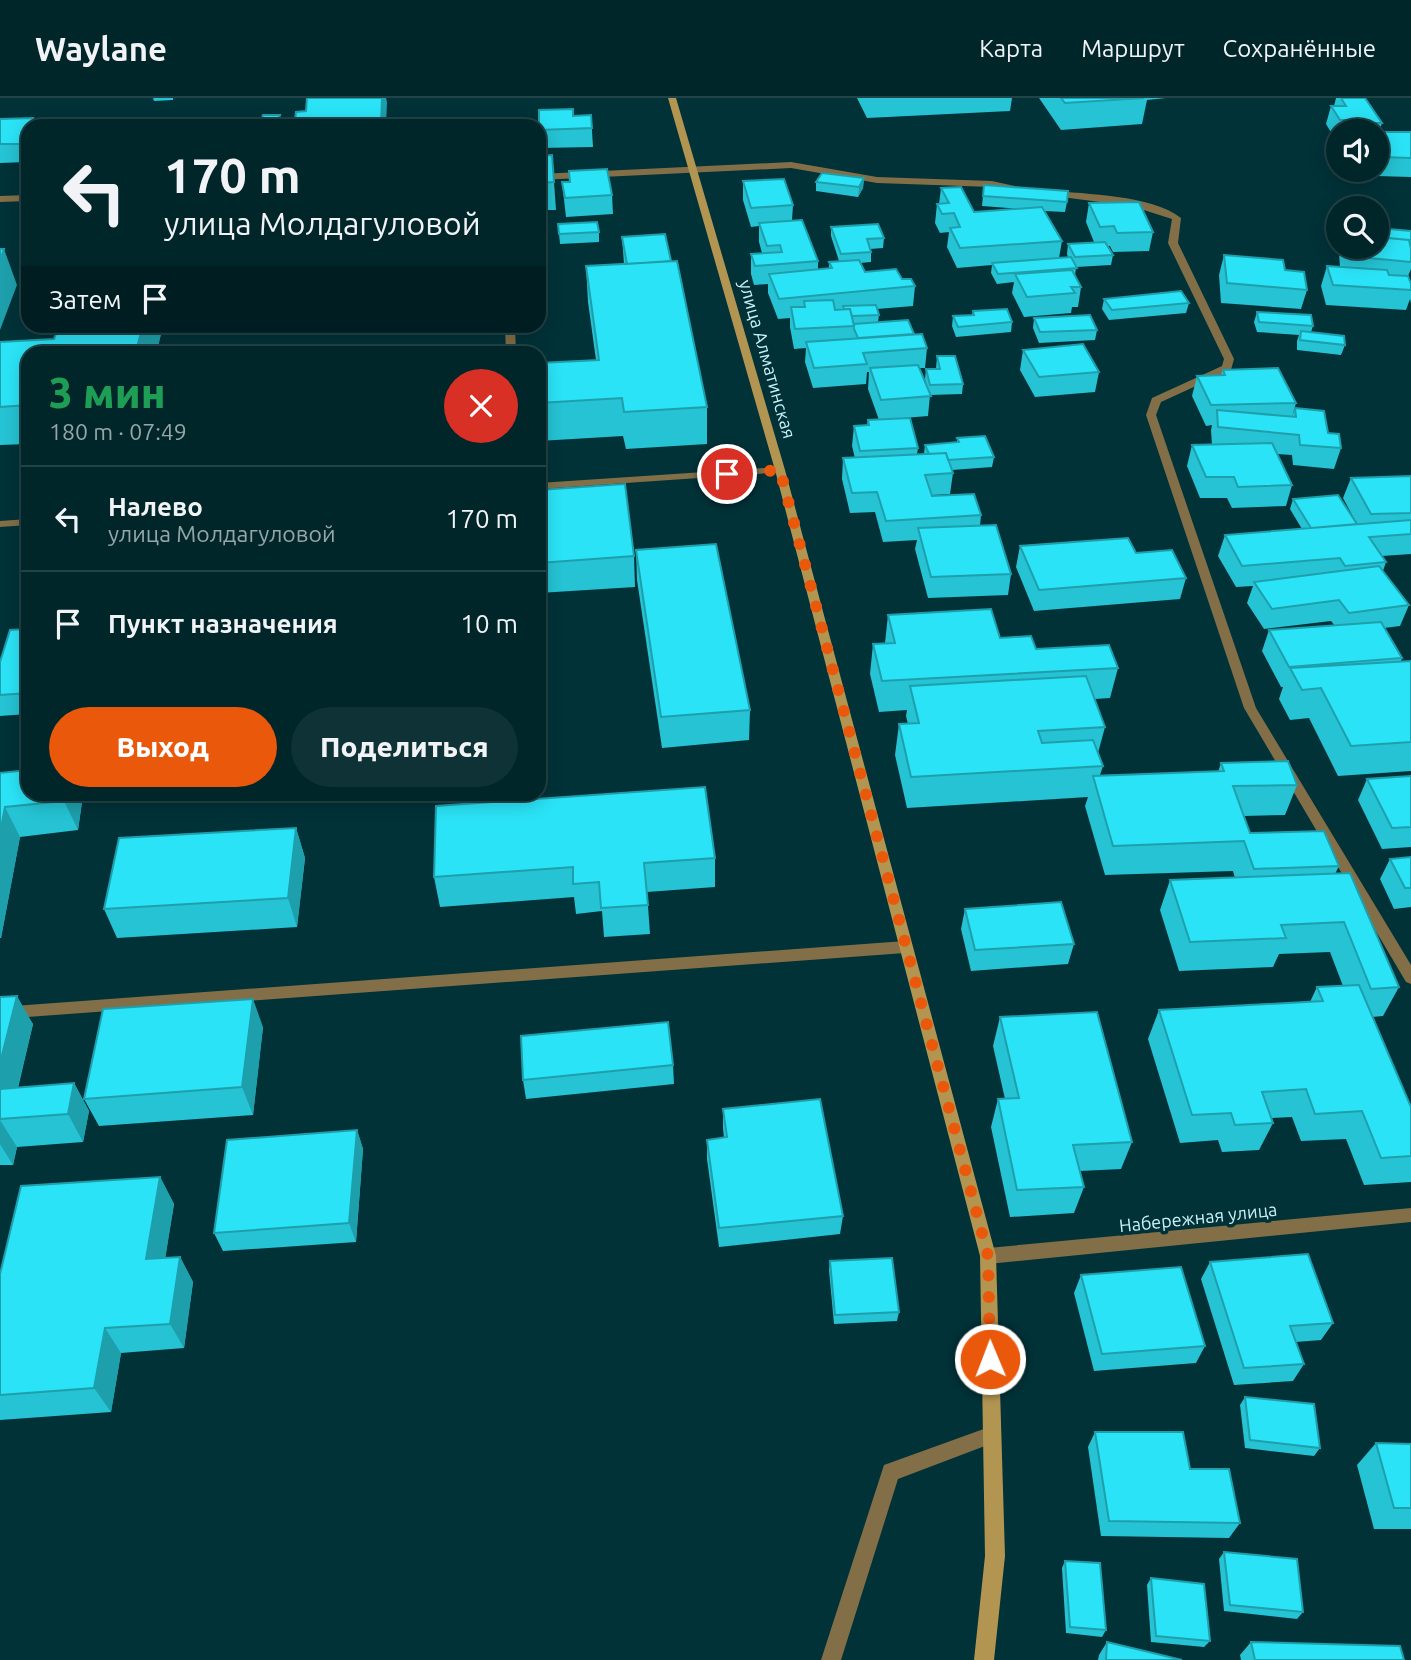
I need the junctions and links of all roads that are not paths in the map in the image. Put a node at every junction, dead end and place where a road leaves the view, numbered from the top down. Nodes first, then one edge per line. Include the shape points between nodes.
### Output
1 (672, 98) edge
2 (693, 170) junction
3 (546, 177) edge
4 (21, 198) edge
5 (0, 199) edge
6 (780, 470) junction
7 (546, 486) edge
8 (21, 522) edge
9 (0, 524) edge
10 (905, 947) junction
11 (1411, 978) edge
12 (0, 1013) edge
13 (1411, 1215) edge
14 (988, 1256) junction
15 (992, 1435) junction
16 (831, 1660) edge
17 (984, 1660) edge

1 - 2 street, улица Алматинская
2 - 3 street
2 - 6 street, улица Алматинская
2 - 11 street via 791,165 877,180 992,184 1142,206 1177,218 1173,243 1229,359 1227,368 1156,400 1151,415 1250,708
4 - 5 street
6 - 7 street
6 - 10 street, улица Алматинская
8 - 9 street
10 - 12 street
10 - 14 street, улица Алматинская
13 - 14 street, Набережная улица
14 - 15 street, улица Алматинская
15 - 16 street via 891,1472
15 - 17 street, улица Алматинская via 995,1556

